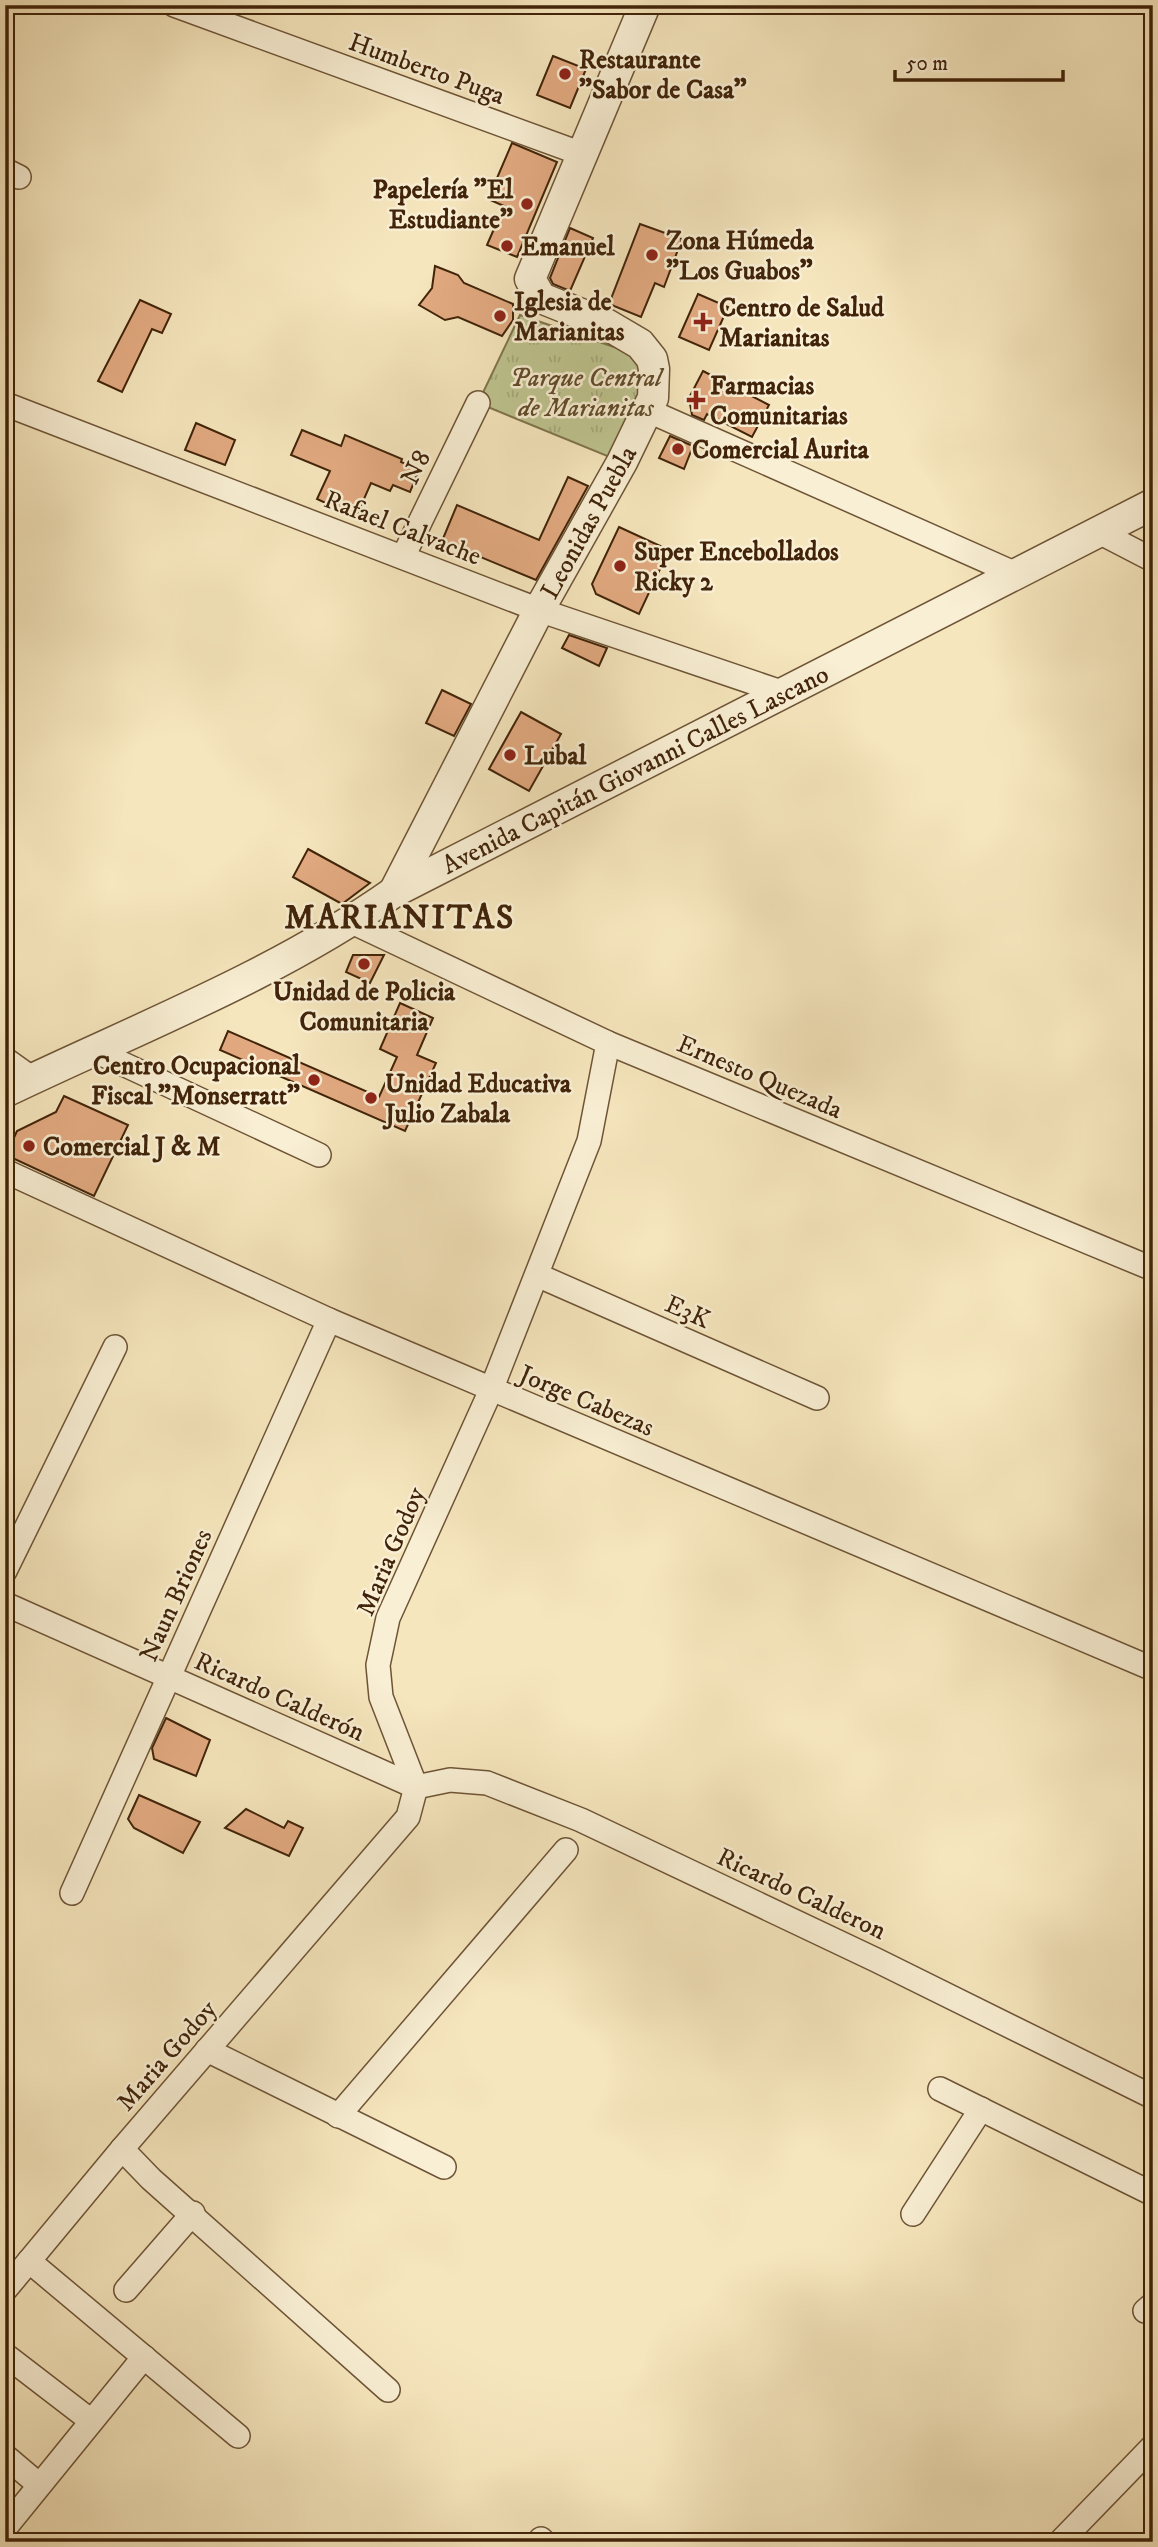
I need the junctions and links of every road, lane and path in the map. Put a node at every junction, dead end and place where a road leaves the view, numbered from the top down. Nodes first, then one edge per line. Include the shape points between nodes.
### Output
1 (174, 5) edge
2 (645, 5) edge
3 (582, 154) junction
4 (478, 403) dead end
5 (6, 405) edge
6 (649, 411) junction
7 (1153, 504) edge
8 (1099, 532) junction
9 (402, 556) junction
10 (1153, 560) edge
11 (1016, 574) junction
12 (539, 610) junction
13 (784, 693) junction
14 (430, 822) junction
15 (470, 854) junction
16 (394, 892) junction
17 (352, 922) junction
18 (608, 1043) junction
19 (93, 1050) junction
20 (5, 1059) edge
21 (33, 1079) junction
22 (5, 1092) edge
23 (319, 1155) dead end
24 (5, 1171) edge
25 (1153, 1269) edge
26 (537, 1275) junction
27 (329, 1320) junction
28 (114, 1347) dead end
29 (491, 1390) junction
30 (817, 1398) dead end
31 (5, 1571) edge
32 (5, 1604) edge
33 (1153, 1669) edge
34 (169, 1677) junction
35 (416, 1787) junction
36 (566, 1850) dead end
37 (72, 1893) dead end
38 (207, 2050) junction
39 (940, 2088) dead end
40 (1153, 2097) edge
41 (981, 2109) junction
42 (338, 2116) junction
43 (122, 2149) junction
44 (444, 2167) dead end
45 (1153, 2194) edge
46 (193, 2213) junction
47 (913, 2214) dead end
48 (29, 2261) junction
49 (5, 2290) edge
50 (126, 2290) dead end
51 (8, 2357) dead end
52 (144, 2357) junction
53 (388, 2390) dead end
54 (90, 2420) junction
55 (238, 2436) dead end
56 (1153, 2446) edge
57 (5, 2456) edge
58 (38, 2484) junction
59 (5, 2528) edge
60 (1060, 2542) edge

1 - 3 street, Humberto Puga
2 - 3 street, Leonidas Puebla
3 - 6 street, Leonidas Puebla via 530,282 541,298 606,324 631,337 648,353 655,381
4 - 9 street, N8
5 - 9 street, Rafael Calvache
6 - 11 street
6 - 12 street, Leonidas Puebla
7 - 8 street, Avenida Capitán Giovanni Calles Lascano
8 - 10 street
8 - 11 street, Avenida Capitán Giovanni Calles Lascano
9 - 12 street, Rafael Calvache
11 - 13 street, Avenida Capitán Giovanni Calles Lascano
12 - 13 street, Rafael Calvache
12 - 14 street, Leonidas Puebla
13 - 15 street, Avenida Capitán Giovanni Calles Lascano
14 - 15 street via 443,849 456,855
14 - 16 street, Leonidas Puebla
15 - 16 street, Avenida Capitán Giovanni Calles Lascano
16 - 17 street, Avenida Capitán Giovanni Calles Lascano
17 - 18 street, Ernesto Quezada
17 - 19 street, Avenida Capitán Giovanni Calles Lascano via 293,956
18 - 25 street, Ernesto Quezada
18 - 26 street, Maria Godoy via 589,1141
19 - 21 street, Avenida Capitán Giovanni Calles Lascano
19 - 23 street
20 - 21 street
21 - 22 street, Avenida Capitán Giovanni Calles Lascano
24 - 27 street, Jorge Cabezas
26 - 29 street, Maria Godoy
26 - 30 street, E3K
27 - 29 street, Jorge Cabezas
27 - 34 street, Naun Briones
28 - 31 street
29 - 33 street, Jorge Cabezas
29 - 35 street, Maria Godoy via 388,1618 378,1665 381,1697
32 - 34 street, Ricardo Calderón
34 - 35 street, Ricardo Calderón
34 - 37 street, Naun Briones
35 - 38 street, Maria Godoy via 408,1817
35 - 40 street, Ricardo Calderon via 450,1780 487,1783 582,1820
36 - 42 street
38 - 42 street
38 - 43 street, Maria Godoy
39 - 41 street
41 - 45 street
41 - 47 street
42 - 44 street
43 - 46 street
43 - 48 street, Maria Godoy
46 - 50 street
46 - 53 street
48 - 49 street, Maria Godoy
48 - 52 street
51 - 54 street
52 - 54 street
52 - 55 street
54 - 58 street
56 - 60 street
57 - 58 street
58 - 59 street

